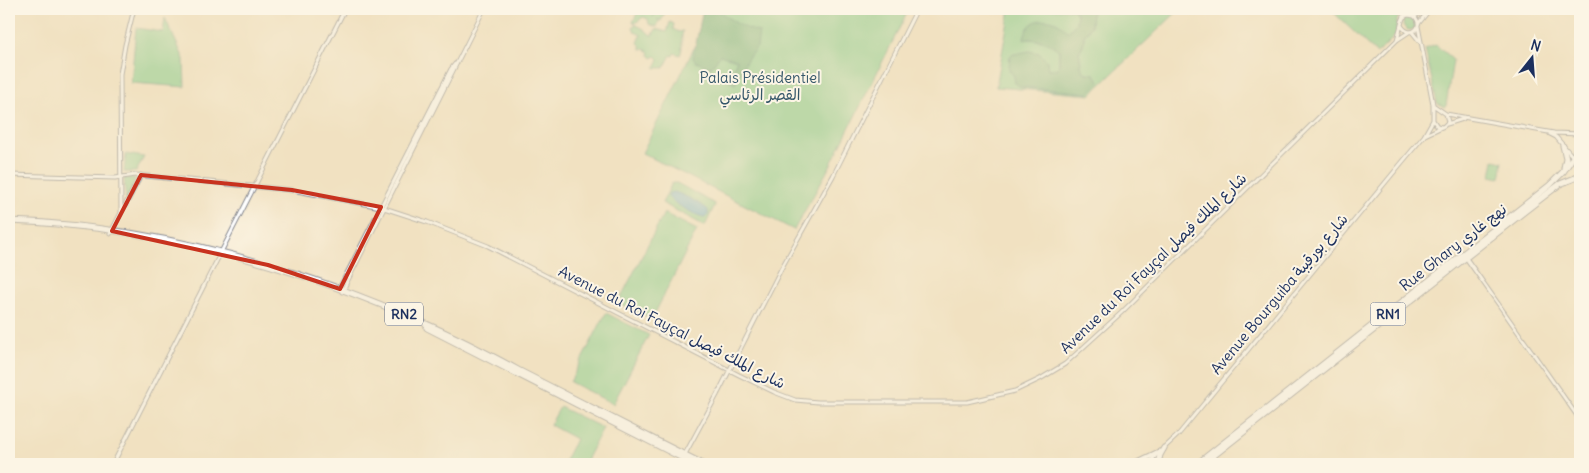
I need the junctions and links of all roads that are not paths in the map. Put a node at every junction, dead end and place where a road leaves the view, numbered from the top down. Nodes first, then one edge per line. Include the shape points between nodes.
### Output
1 (134, 9) edge
2 (344, 9) edge
3 (484, 9) edge
4 (917, 9) edge
5 (1407, 9) edge
6 (1412, 9) edge
7 (1429, 10) edge
8 (1414, 15) junction
9 (1404, 17) junction
10 (1418, 24) junction
11 (1402, 25) junction
12 (1410, 32) junction
13 (1397, 40) junction
14 (1422, 46) junction
15 (1433, 104) junction
16 (1444, 113) junction
17 (1433, 118) junction
18 (1466, 119) junction
19 (1447, 124) junction
20 (1442, 127) junction
21 (1544, 131) junction
22 (1580, 134) edge
23 (1424, 136) junction
24 (1580, 140) edge
25 (1563, 146) junction
26 (1574, 156) junction
27 (1579, 164) edge
28 (1563, 172) junction
29 (9, 175) edge
30 (142, 176) junction
31 (1580, 176) edge
32 (122, 177) junction
33 (255, 186) junction
34 (382, 208) junction
35 (121, 212) junction
36 (9, 222) edge
37 (1500, 228) junction
38 (111, 232) junction
39 (221, 254) junction
40 (1466, 258) junction
41 (341, 290) junction
42 (729, 370) junction
43 (1580, 420) edge
44 (1164, 448) junction
45 (1159, 452) junction
46 (683, 457) junction
47 (113, 464) edge
48 (694, 464) edge
49 (702, 464) edge
50 (1134, 464) edge
51 (1149, 464) edge
52 (1158, 464) edge
53 (1197, 464) edge
54 (1203, 464) edge

1 - 32 street via 120,74
2 - 33 street
3 - 34 street
4 - 42 street via 833,176
5 - 9 street
6 - 8 street
7 - 8 street
7 - 10 street
8 - 9 street
8 - 10 street
9 - 11 street
10 - 12 street
10 - 14 street
11 - 12 street
11 - 13 street
12 - 13 street, Avenue du Roi Fayçal شارع الملك فيصل
12 - 14 street
13 - 42 street, Avenue du Roi Fayçal شارع الملك فيصل via 1121,313 1065,364 1031,384 967,402 809,402 783,396
14 - 15 street
15 - 16 street
15 - 17 street
16 - 17 street via 1437,113
16 - 18 street
16 - 19 street
17 - 20 street via 1435,124
17 - 23 street, Avenue Bourguiba شارع بورقيبة
18 - 19 street
18 - 21 street
19 - 20 street
20 - 23 street, Avenue Bourguiba شارع بورقيبة
21 - 22 street
21 - 25 street
23 - 44 street, Avenue Bourguiba شارع بورقيبة
24 - 26 highway, Rue Ghary نهج غاري
25 - 26 street
25 - 28 highway via 1566,161
26 - 27 highway
26 - 28 highway, Rue Ghary نهج غاري / RN1
28 - 37 highway, Rue Ghary نهج غاري / RN1
29 - 32 street, Avenue du Roi Fayçal شارع الملك فيصل
30 - 32 street, Avenue du Roi Fayçal شارع الملك فيصل
30 - 33 street, Avenue du Roi Fayçal شارع الملك فيصل
30 - 35 street
31 - 37 highway, Rue Ghary نهج غاري / RN1 via 1560,184
32 - 35 street
33 - 34 street, Avenue du Roi Fayçal شارع الملك فيصل
33 - 39 street
34 - 41 street
34 - 42 street, Avenue du Roi Fayçal شارع الملك فيصل via 488,246
35 - 38 street
36 - 38 highway, RN2
37 - 40 highway, Rue Ghary نهج غاري / RN1
37 - 53 highway, Rue Ghary نهج غاري / RN1
38 - 39 highway, RN2 via 168,240
39 - 41 highway, RN2
39 - 47 street
40 - 43 street
40 - 54 highway, Rue Ghary نهج غاري / RN1
41 - 46 highway, RN2 via 469,344
42 - 46 street
44 - 45 street, Avenue Bourguiba شارع بورقيبة
44 - 52 highway
45 - 50 highway
45 - 51 street, Avenue Bourguiba شارع بورقيبة
46 - 48 highway, RN2
46 - 49 highway, RN2

